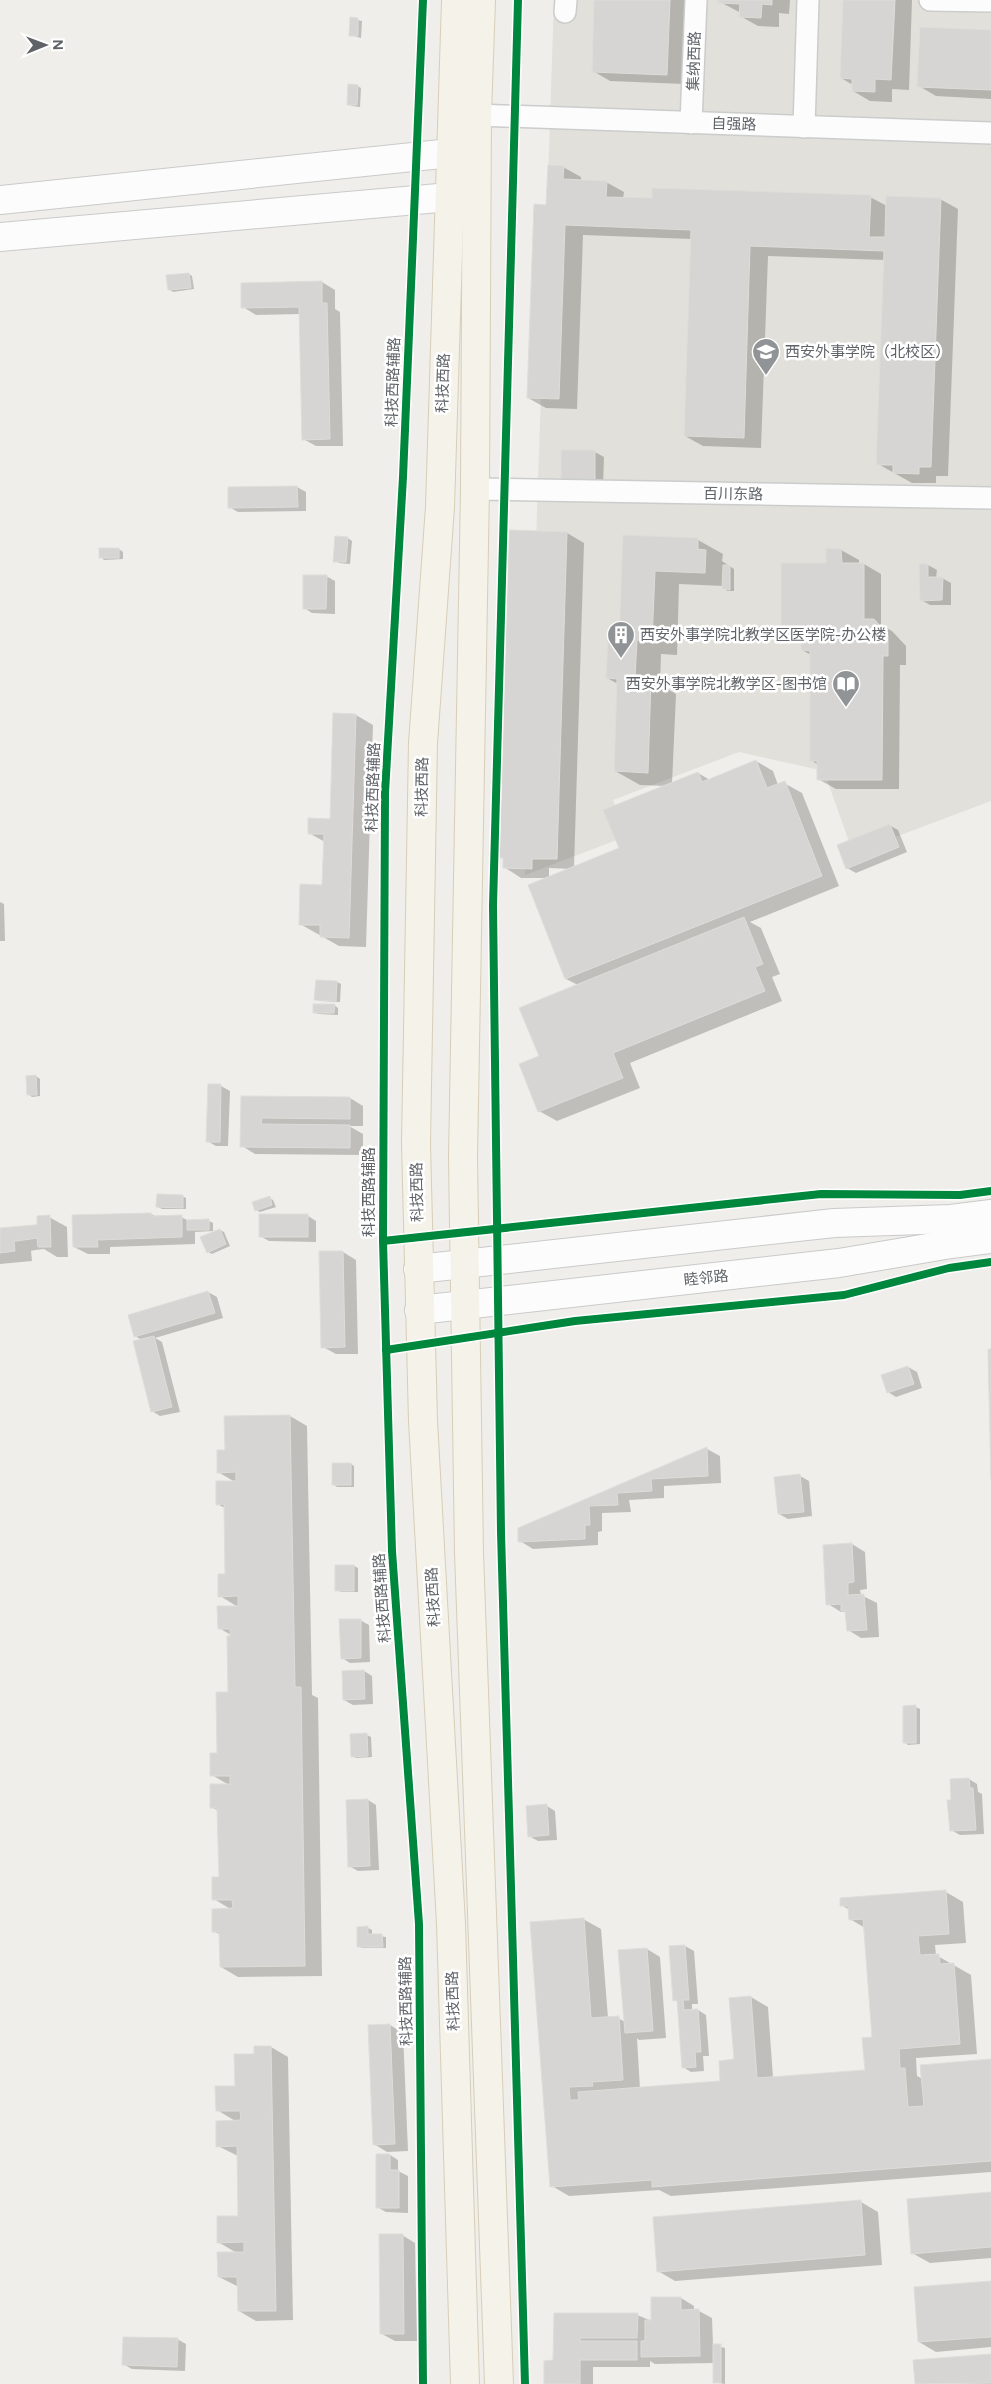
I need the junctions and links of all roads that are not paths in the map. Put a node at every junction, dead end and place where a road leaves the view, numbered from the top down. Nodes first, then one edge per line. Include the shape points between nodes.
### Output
1 (456, 0) edge
2 (481, 0) edge
3 (696, 0) edge
4 (808, 0) edge
5 (930, 0) edge
6 (991, 1) edge
7 (477, 115) junction
8 (691, 123) junction
9 (804, 127) junction
10 (991, 134) edge
11 (451, 153) junction
12 (450, 197) junction
13 (0, 200) edge
14 (0, 238) edge
15 (475, 489) junction
16 (991, 498) edge
17 (991, 1214) edge
18 (991, 1239) edge
19 (465, 1264) junction
20 (418, 1269) junction
21 (466, 1305) junction
22 (419, 1310) junction
23 (465, 2384) edge
24 (499, 2384) edge

1 - 11 main road, 科技西路
2 - 7 main road
3 - 8 street, 集纳西路
4 - 9 street
5 - 6 street
7 - 8 street, 自强路
7 - 15 main road
8 - 9 street, 自强路
9 - 10 street, 自强路
11 - 12 main road, 科技西路
11 - 13 street
12 - 14 street
12 - 20 main road, 科技西路 via 440,508 423,744 416,1144
15 - 16 street, 百川东路
15 - 19 main road via 463,1148
17 - 19 street via 951,1219 834,1223
18 - 21 street, 睦邻路 via 839,1263
19 - 20 street
19 - 21 main road
20 - 22 main road, 科技西路
21 - 22 street, 睦邻路
21 - 24 main road via 470,1553
22 - 23 main road, 科技西路 via 451,1924

